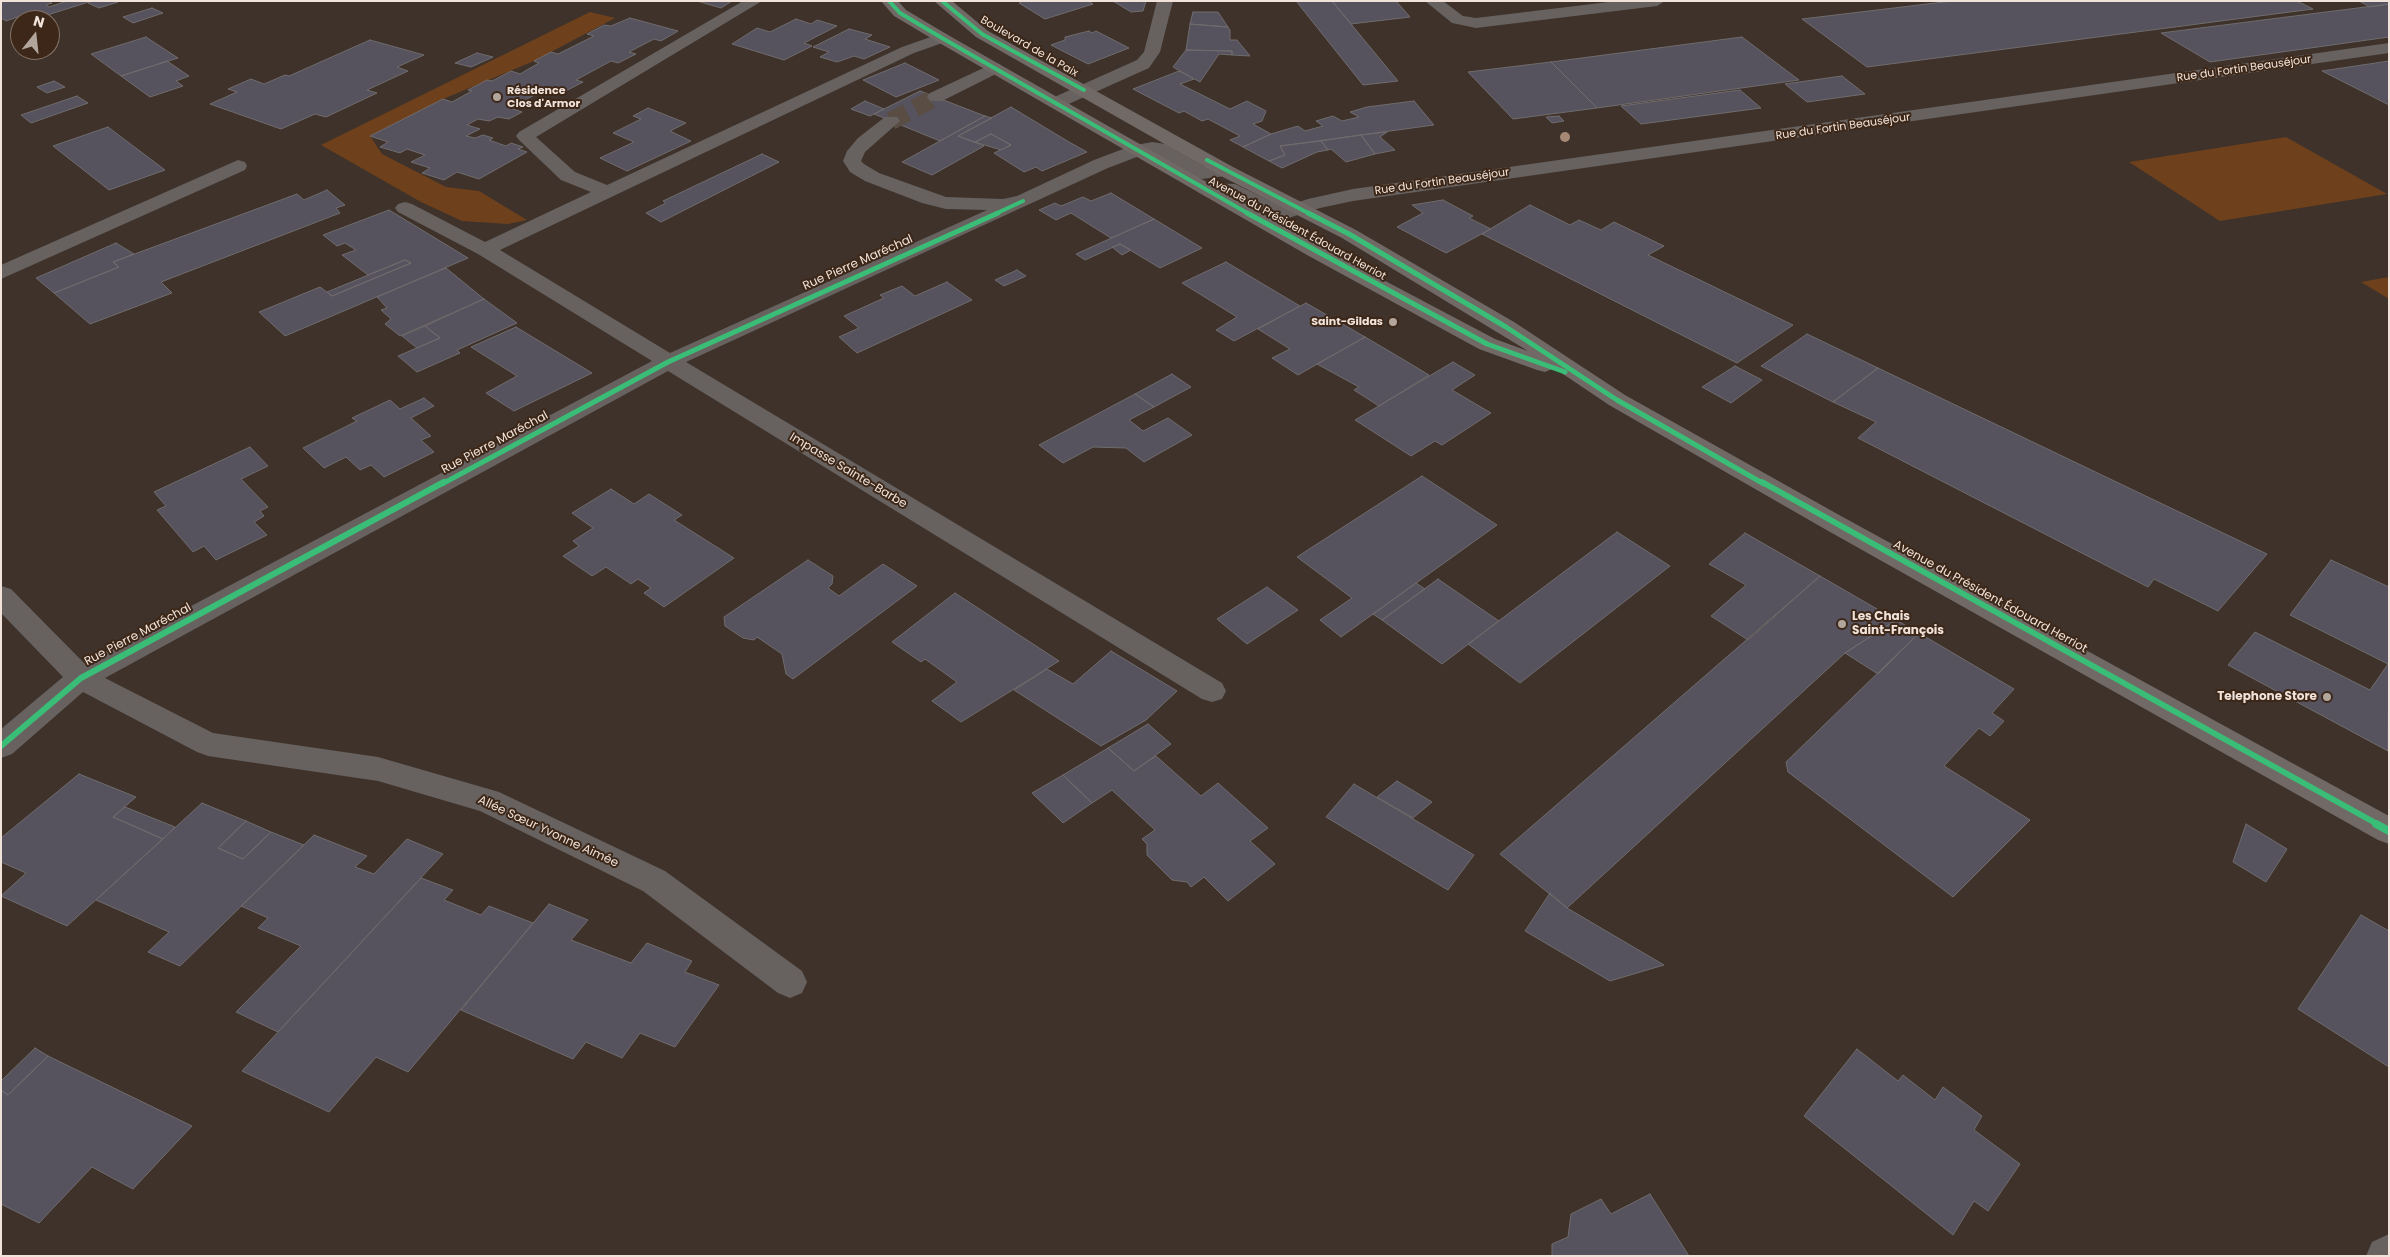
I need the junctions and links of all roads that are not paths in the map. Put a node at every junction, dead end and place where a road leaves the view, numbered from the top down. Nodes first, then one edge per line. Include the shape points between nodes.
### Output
1 (754, 1) edge
2 (889, 1) edge
3 (942, 1) edge
4 (1165, 1) edge
5 (1433, 1) edge
6 (1657, 1) edge
7 (942, 38) junction
8 (2389, 48) edge
9 (1001, 72) junction
10 (1084, 90) junction
11 (936, 97) tunnel mouth
12 (1056, 103) junction
13 (891, 121) tunnel mouth
14 (1137, 150) junction
15 (238, 166) dead end
16 (1226, 170) junction
17 (1206, 189) junction
18 (607, 192) junction
19 (1023, 201) junction
20 (405, 208) dead end
21 (1299, 209) junction
22 (485, 250) junction
23 (1, 273) edge
24 (668, 362) junction
25 (1584, 379) junction
26 (1, 596) edge
27 (81, 678) junction
28 (1212, 691) dead end
29 (1, 746) edge
30 (2389, 831) edge
31 (790, 982) dead end

1 - 18 street via 526,136 568,176
2 - 7 main road via 900,13
3 - 10 main road, Boulevard de la Paix via 982,34
4 - 10 street via 1152,52 1143,64
5 - 6 street via 1458,20 1476,23
7 - 9 main road
7 - 18 street via 908,50
8 - 21 street, Rue du Fortin Beauséjour via 1353,194
9 - 11 street
9 - 12 main road, Avenue du Président Édouard Herriot
10 - 12 street
10 - 16 main road, Avenue du Président Édouard Herriot
12 - 14 main road, Avenue du Président Édouard Herriot
13 - 19 street via 856,151 852,161 857,168 872,177 946,203 1002,205
14 - 16 street, Rue Pierre Maréchal via 1159,148 1202,173
14 - 17 main road, Avenue du Président Édouard Herriot
14 - 19 street, Rue Pierre Maréchal
15 - 23 street
16 - 21 main road, Avenue du Président Édouard Herriot
17 - 21 street, Rue du Fortin Beauséjour via 1235,190 1282,214
17 - 25 main road, Avenue du Président Édouard Herriot via 1487,344
18 - 22 street
19 - 24 street, Rue Pierre Maréchal
20 - 22 street, Impasse Sainte-Barbe
21 - 25 main road, Avenue du Président Édouard Herriot via 1349,234 1506,327
22 - 24 street, Impasse Sainte-Barbe
24 - 27 street, Rue Pierre Maréchal
24 - 28 street, Impasse Sainte-Barbe
25 - 30 main road, Avenue du Président Édouard Herriot via 1832,522
26 - 27 street, Allée Sœur Yvonne Aimée
27 - 29 street, Rue Pierre Maréchal
27 - 31 street, Allée Sœur Yvonne Aimée via 208,744 378,769 488,801 654,881

